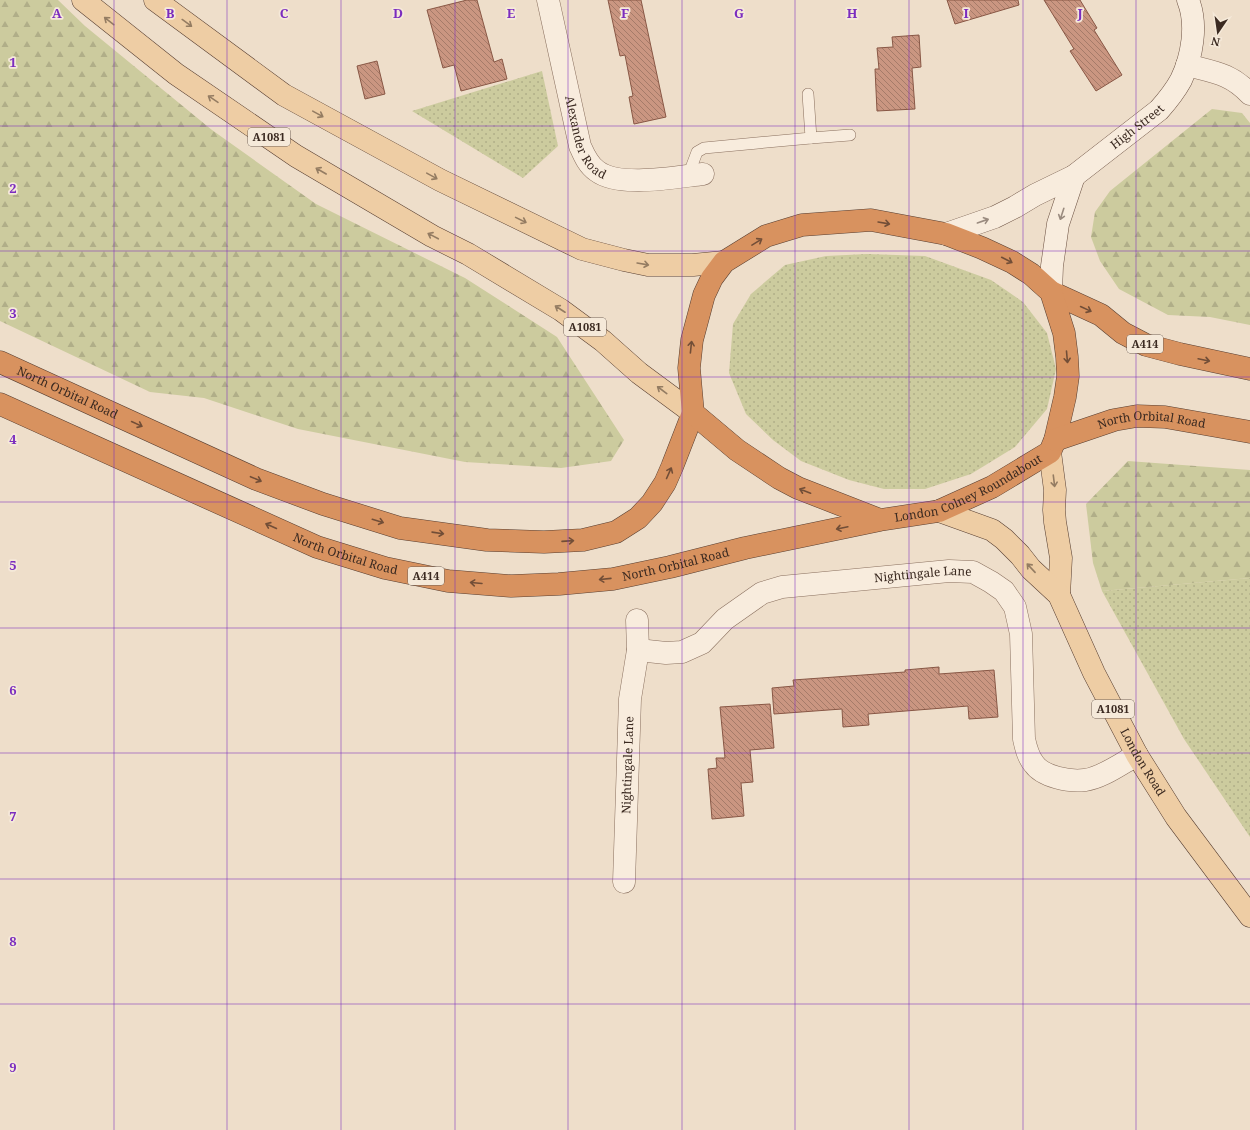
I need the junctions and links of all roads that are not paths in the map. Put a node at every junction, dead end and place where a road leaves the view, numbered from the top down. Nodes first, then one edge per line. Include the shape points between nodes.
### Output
1 (83, 0) edge
2 (155, 0) edge
3 (548, 0) edge
4 (1188, 0) edge
5 (1187, 65) junction
6 (808, 94) dead end
7 (1250, 94) edge
8 (850, 135) dead end
9 (811, 138) junction
10 (695, 175) joint
11 (1074, 176) junction
12 (946, 234) junction
13 (724, 262) junction
14 (1051, 292) junction
15 (0, 362) edge
16 (1250, 369) edge
17 (0, 404) edge
18 (693, 414) junction
19 (1250, 432) edge
20 (1053, 446) junction
21 (939, 511) junction
22 (880, 520) junction
23 (1059, 595) junction
24 (638, 620) dead end
25 (638, 650) junction
26 (1137, 754) junction
27 (624, 882) dead end
28 (1250, 916) edge

18 -> 1 main road, A1081 via 561,310 296,156 176,74
2 -> 13 main road via 284,95 440,180 582,249 648,265
3 - 10 street, Alexander Road via 580,146 588,164 597,172 621,180
4 - 5 street, High Street via 1193,19 1191,52
5 - 7 street via 1220,73 1235,80
5 - 11 street, High Street via 1170,98 1159,110
6 - 9 lane
8 - 9 lane
9 - 10 lane via 704,148 696,152
12 -> 11 street, High Street via 995,217
11 -> 14 street via 1058,224
13 -> 12 highway via 766,236 802,225 871,220
12 -> 14 highway via 1012,262 1031,274
18 -> 13 highway via 689,368 692,340 704,295
14 -> 16 highway, A414 via 1101,315 1124,333 1146,345
14 -> 20 highway via 1064,333 1068,376
15 -> 18 highway, North Orbital Road via 256,479 323,504 400,528 487,540 583,540 616,532 638,518 652,503 665,483
22 -> 17 highway, North Orbital Road / A414 via 613,578 511,586 448,581 385,568 317,547
22 -> 18 highway, London Colney Roundabout via 779,478 737,450
19 - 20 highway, North Orbital Road via 1165,417 1137,416 1114,420
20 - 21 highway, London Colney Roundabout via 992,487
20 -> 23 main road, London Road / A1081 via 1054,510 1061,558
21 - 22 highway, London Colney Roundabout
23 -> 21 main road, London Road / A1081 via 992,530
23 - 26 main road, London Road / A1081 via 1094,673
24 - 25 street, Nightingale Lane
25 - 26 street, Nightingale Lane via 666,654 682,652 702,643 725,619 762,593 782,587 949,571 973,572 1004,591 1015,607 1021,634 1024,739 1035,766 1049,775 1070,780 1085,780 1100,775
25 - 27 street, Nightingale Lane via 630,699
26 - 28 main road, London Road / A1081 via 1176,817

